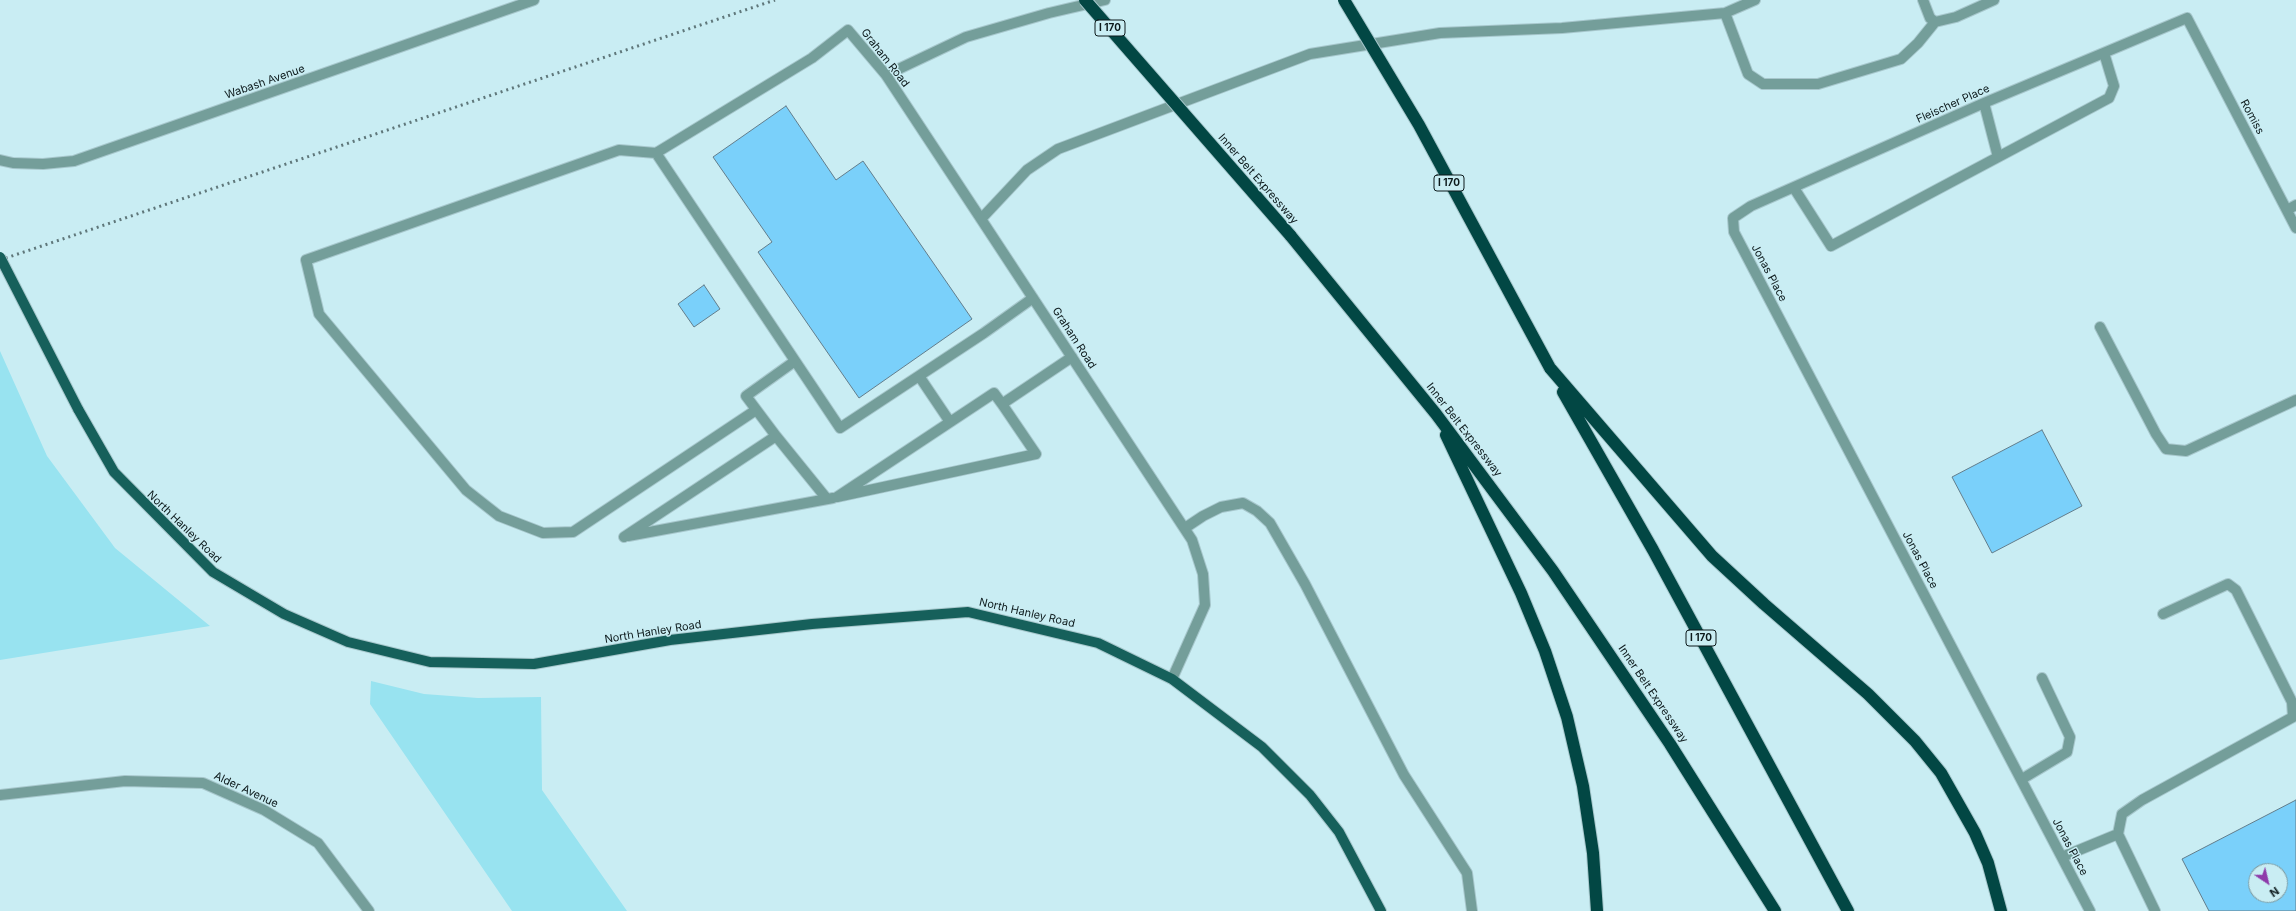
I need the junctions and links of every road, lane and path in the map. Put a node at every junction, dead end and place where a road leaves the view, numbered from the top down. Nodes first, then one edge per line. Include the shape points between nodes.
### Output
1 (534, 0) edge
2 (1085, 0) edge
3 (1105, 0) edge
4 (1344, 0) edge
5 (1755, 0) edge
6 (1923, 0) edge
7 (1994, 0) edge
8 (1725, 13) junction
9 (2187, 18) joint
10 (1935, 22) junction
11 (2104, 53) junction
12 (886, 75) junction
13 (1984, 103) junction
14 (656, 153) junction
15 (1998, 157) junction
16 (0, 160) edge
17 (1794, 188) junction
18 (2291, 208) edge
19 (1733, 218) joint
20 (981, 219) junction
21 (2296, 228) edge
22 (0, 257) edge
23 (1033, 298) junction
24 (2100, 327) dead end
25 (1072, 357) junction
26 (795, 361) junction
27 (1550, 368) junction
28 (919, 376) junction
29 (2296, 400) edge
30 (1002, 404) junction
31 (756, 410) junction
32 (1436, 414) junction
33 (950, 422) junction
34 (776, 436) junction
35 (837, 497) junction
36 (827, 499) junction
37 (1185, 528) junction
38 (2164, 614) dead end
39 (1172, 678) junction
40 (2042, 678) dead end
41 (2022, 779) junction
42 (0, 796) edge
43 (2118, 834) junction
44 (2062, 857) junction
45 (369, 911) edge
46 (1381, 911) edge
47 (1472, 911) edge
48 (1597, 911) edge
49 (1775, 911) edge
50 (1848, 911) edge
51 (2002, 911) edge
52 (2090, 911) edge
53 (2156, 911) edge

1 - 16 street, Wabash Avenue via 74,161 43,164
2 - 32 highway, Inner Belt Expressway / I 170, bridge via 1322,272
3 - 12 street via 966,37
4 - 27 highway, I 170, bridge via 1419,125
5 - 8 street
6 - 10 street via 1930,18
7 - 10 street via 1956,18
8 - 10 street via 1748,74 1763,84 1818,84 1901,59
8 - 20 street via 1562,28 1440,33 1310,54 1058,149 1027,170
9 - 11 street, Fleischer Place
9 - 18 street, Romiss
11 - 13 street, Fleischer Place
11 - 15 street via 2114,86 2109,98
12 - 14 street, Graham Road via 848,30 812,58
12 - 20 street, Graham Road
13 - 15 street
13 - 17 street, Fleischer Place
14 - 26 street
14 - 31 street via 619,150 306,260 319,314 466,490 499,516 542,533 573,532
15 - 17 street via 1831,246
17 - 19 street, Fleischer Place via 1751,206
18 - 21 street, Romiss
19 - 41 street, Jonas Place via 1734,232
20 - 23 street, Graham Road
22 - 39 main road, North Hanley Road, bridge via 78,409 114,472 213,572 284,614 348,642 423,661 534,664 670,640 812,624 968,612 1098,643
23 - 25 street, Graham Road
23 - 28 street
24 - 29 street via 2166,449 2186,450
25 - 30 street
25 - 37 street, Graham Road
26 - 28 street via 840,428
26 - 31 street via 746,396
27 - 50 highway, I 170
27 - 51 highway via 1712,556 1868,694 1915,740 1941,773 1975,833 1988,863
28 - 33 street
30 - 33 street via 994,393
30 - 35 street via 1036,454
31 - 34 street
32 - 48 highway via 1521,593 1545,651 1564,709 1583,786 1593,853
32 - 49 highway, Inner Belt Expressway / I 170 via 1513,516 1598,636 1670,744
33 - 35 street
34 - 36 street
34 - 36 street via 624,537
35 - 36 street
37 - 39 street, Graham Road via 1192,540 1203,574 1205,605
37 - 47 street via 1221,507 1243,503 1270,523 1305,584 1404,775 1467,873
38 - 43 street via 2228,584 2236,590 2292,702 2293,717 2142,800 2122,814
39 - 46 main road, North Hanley Road via 1262,747 1310,795 1339,832
40 - 41 street via 2070,737 2067,752
41 - 44 street, Jonas Place
42 - 45 street, Alder Avenue via 125,781 203,783 264,810 318,843
43 - 44 street
43 - 53 street
44 - 52 street, Jonas Place

